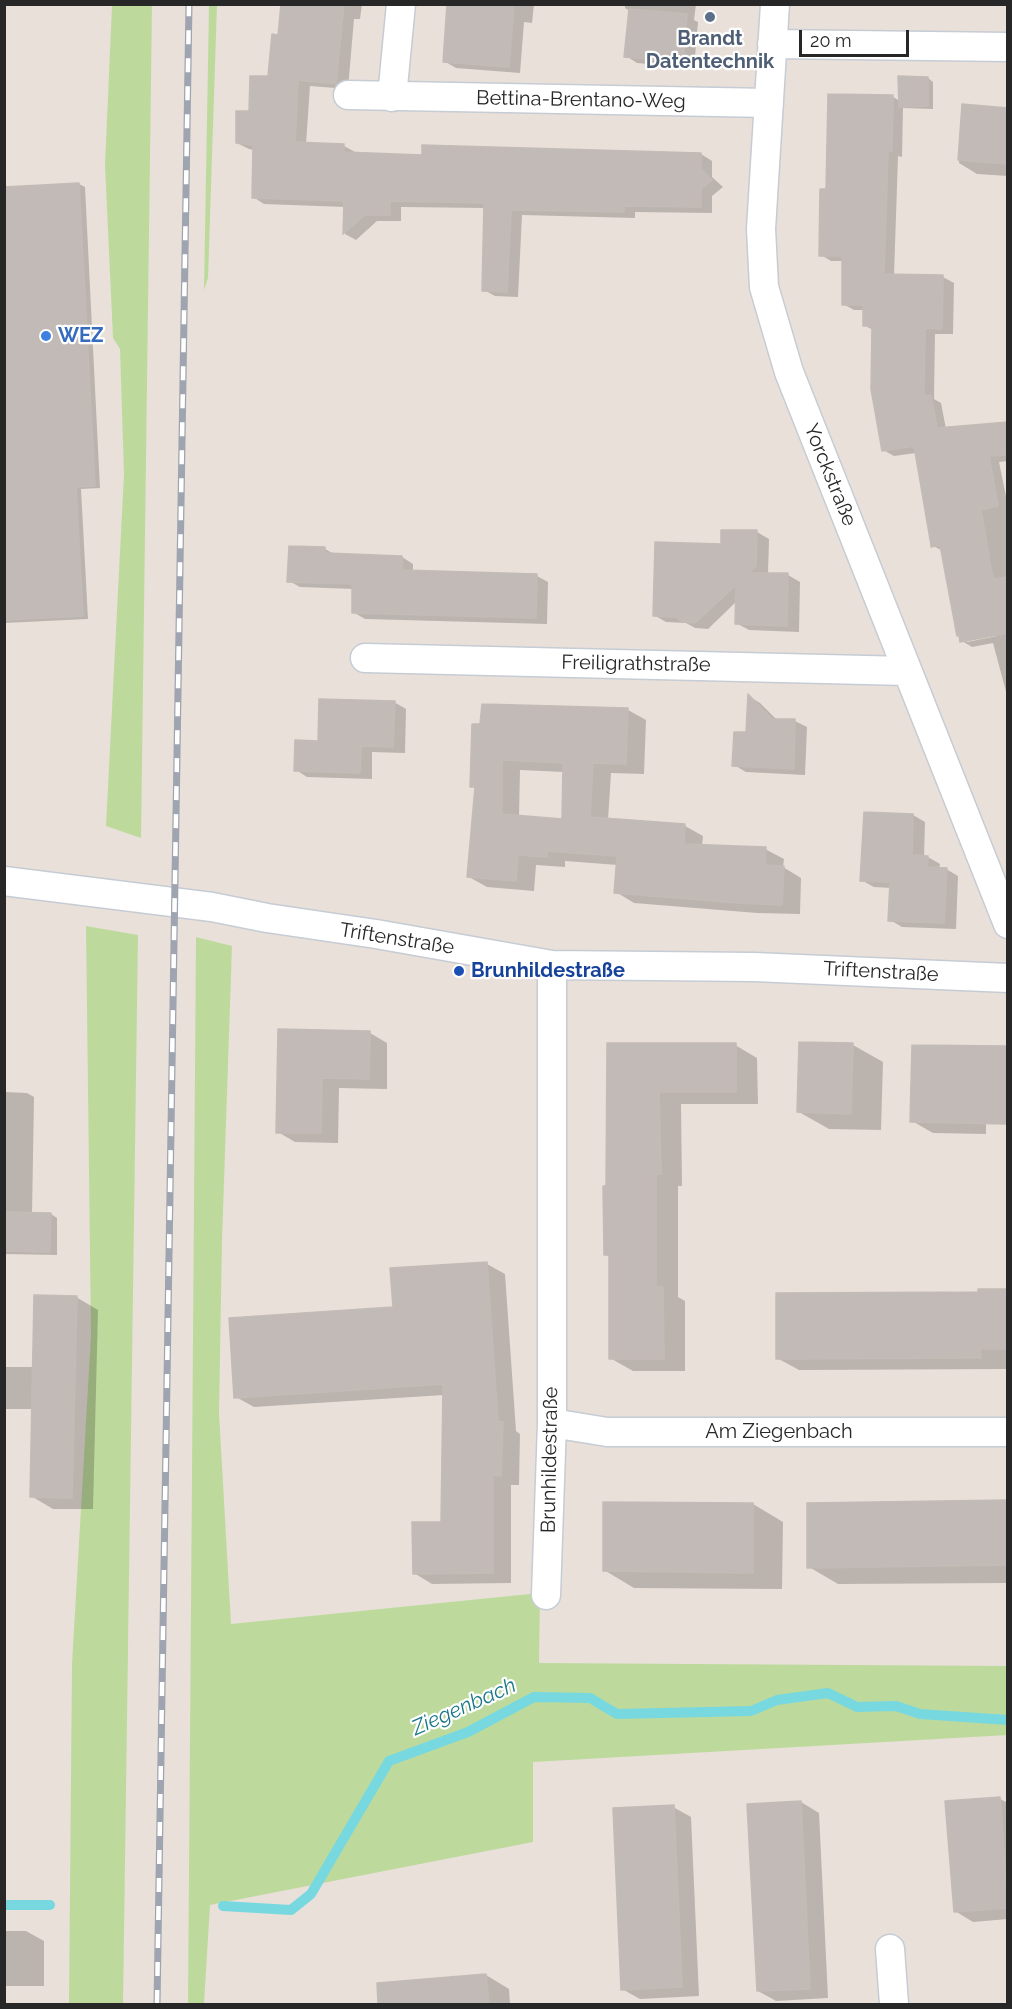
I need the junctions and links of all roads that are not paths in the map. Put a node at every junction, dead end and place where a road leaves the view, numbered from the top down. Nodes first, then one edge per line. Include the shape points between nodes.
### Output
1 (401, 4) edge
2 (775, 4) edge
3 (772, 44) junction
4 (1008, 47) edge
5 (348, 95) dead end
6 (392, 97) junction
7 (769, 103) junction
8 (365, 658) dead end
9 (907, 671) junction
10 (4, 881) edge
11 (1008, 924) edge
12 (552, 965) junction
13 (1008, 978) edge
14 (552, 1423) junction
15 (1008, 1432) edge
16 (546, 1595) dead end
17 (890, 1949) dead end
18 (894, 2004) edge

1 - 6 street
2 - 3 street, Yorckstraße
3 - 4 street
3 - 7 street, Yorckstraße
5 - 6 street, Bettina-Brentano-Weg
6 - 7 street, Bettina-Brentano-Weg
7 - 9 street, Yorckstraße via 760,229 764,287 789,372
8 - 9 street, Freiligrathstraße
9 - 11 street, Yorckstraße
10 - 12 street, Triftenstraße via 212,907
12 - 13 street, Triftenstraße via 754,967
12 - 14 street, Brunhildestraße
14 - 15 street, Am Ziegenbach via 607,1432
14 - 16 street, Brunhildestraße
17 - 18 street

